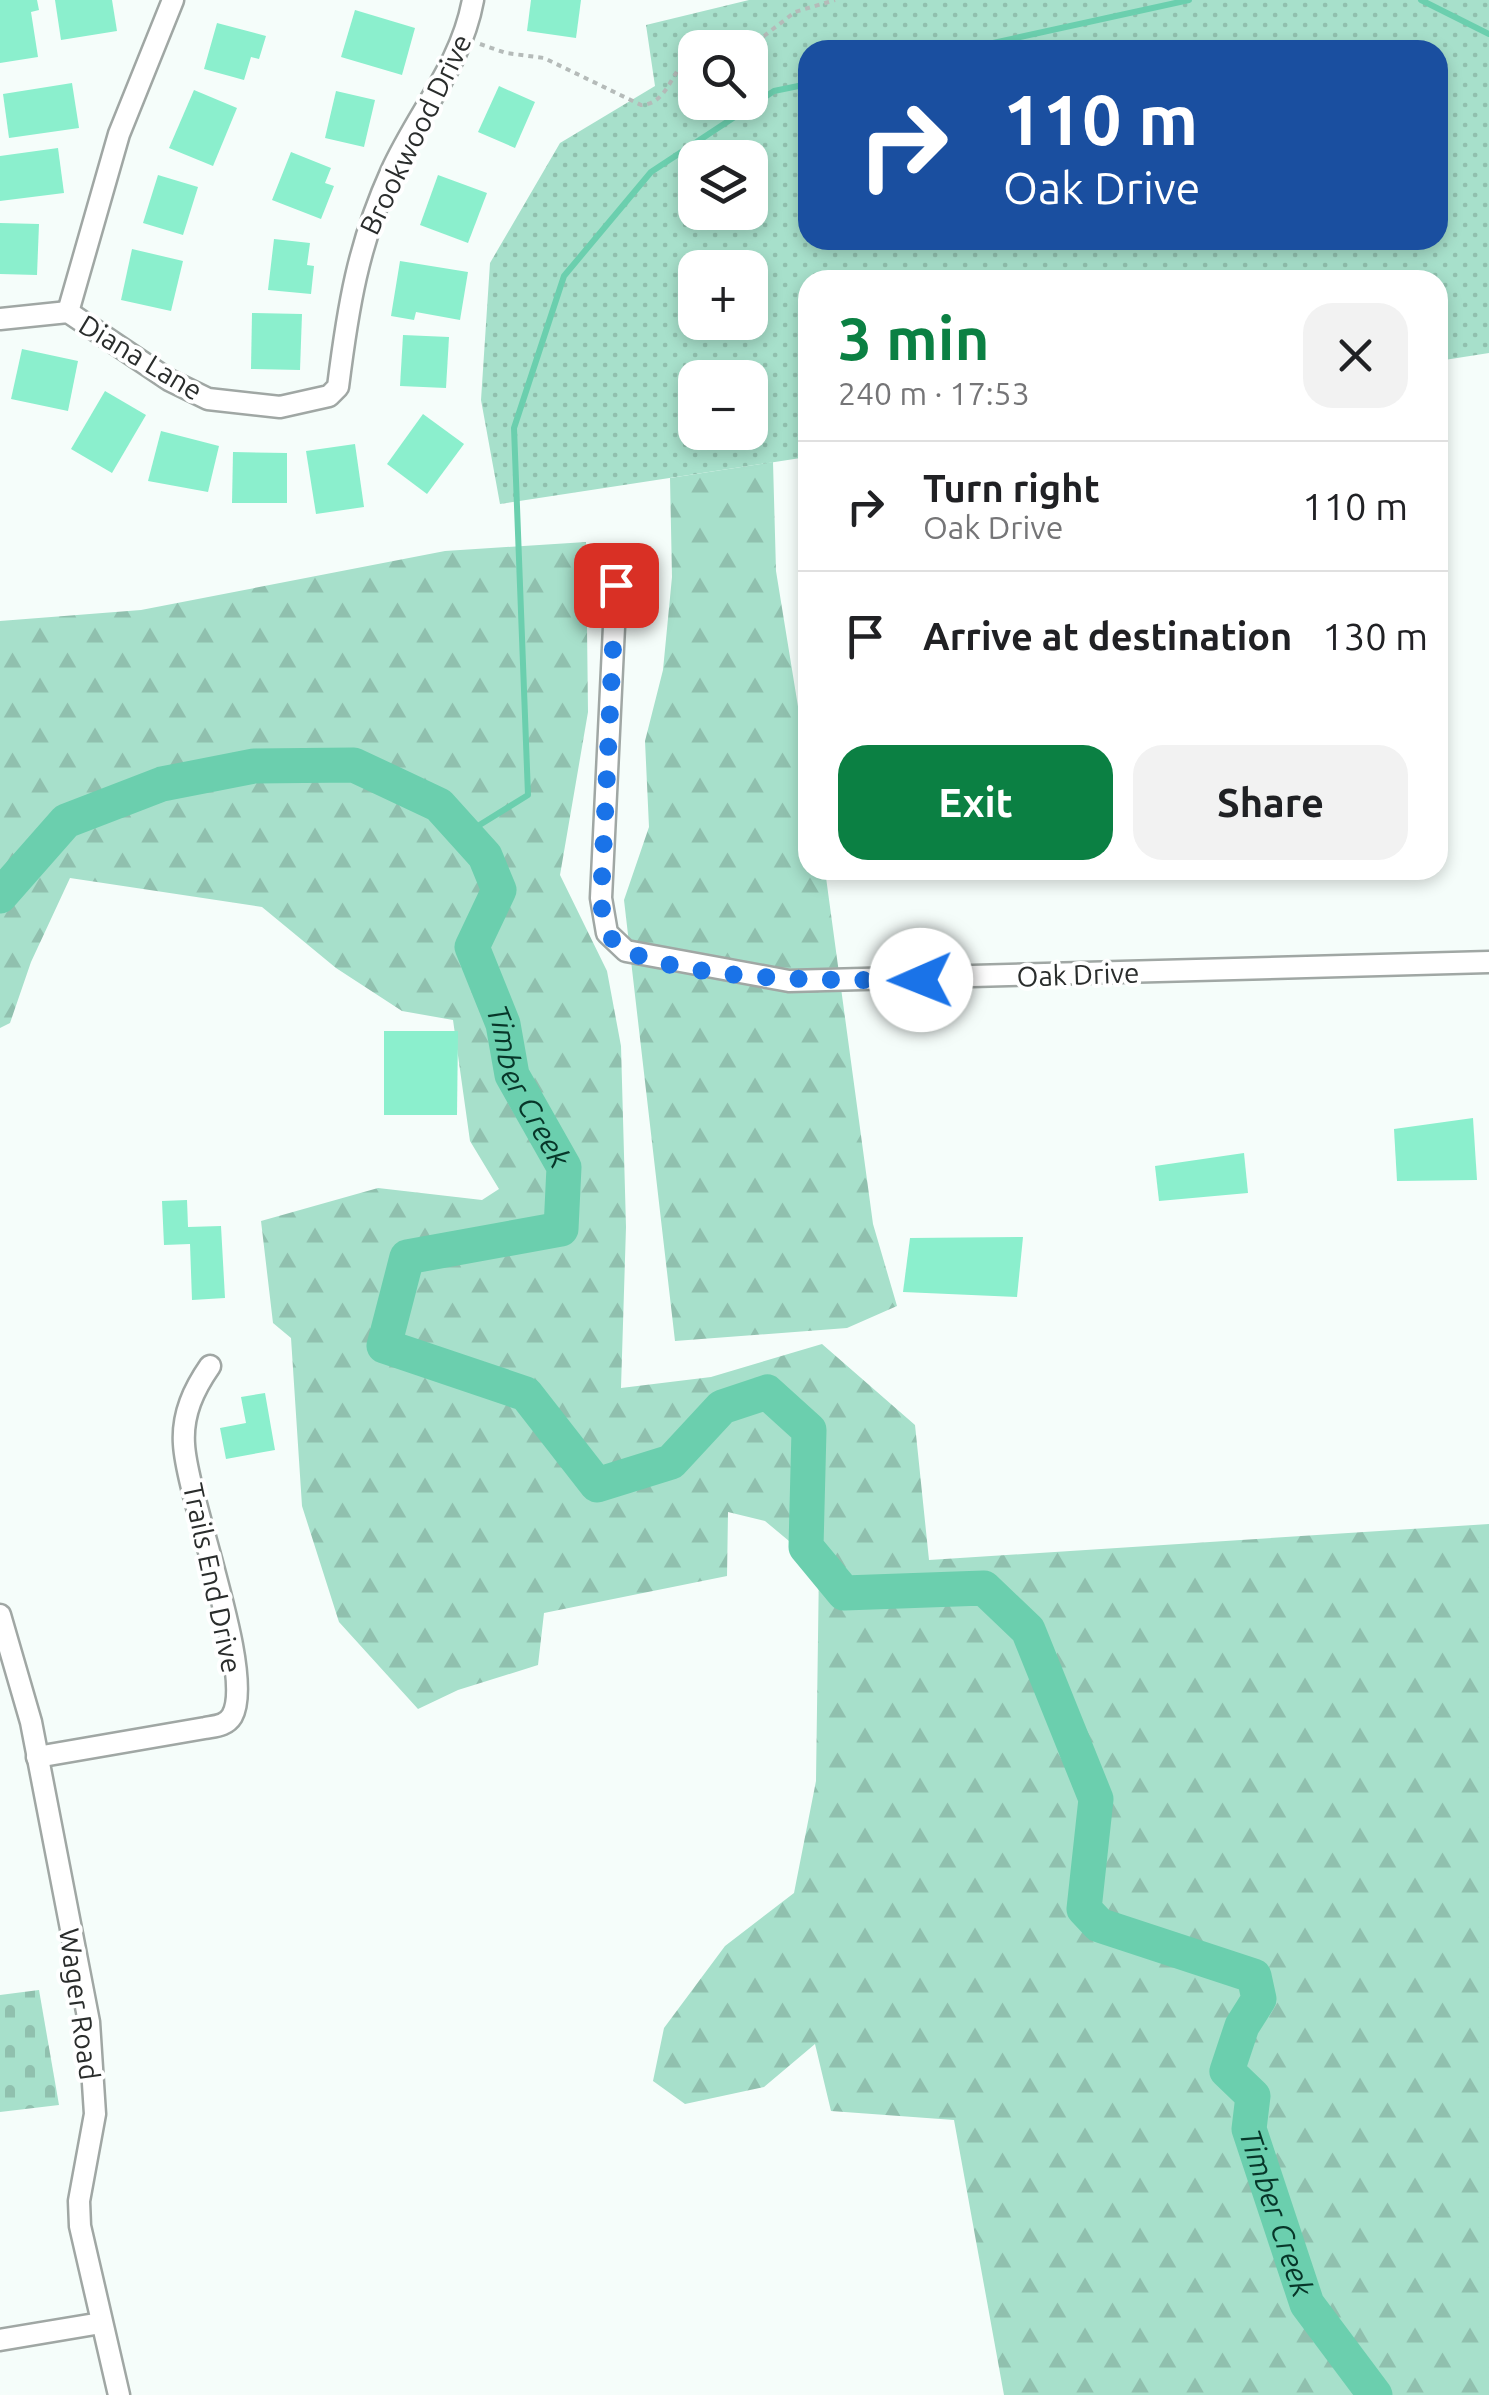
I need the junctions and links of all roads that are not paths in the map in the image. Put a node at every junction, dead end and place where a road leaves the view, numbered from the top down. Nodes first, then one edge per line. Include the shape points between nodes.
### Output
1 (173, 0) edge
2 (474, 0) edge
3 (68, 312) junction
4 (0, 319) edge
5 (338, 387) joint
6 (616, 585) dead end
7 (1489, 962) edge
8 (210, 1366) dead end
9 (0, 1615) edge
10 (38, 1756) junction
11 (100, 2323) junction
12 (0, 2340) edge
13 (119, 2395) edge

1 - 3 street via 118,134
2 - 5 street, Brookwood Drive via 466,40 393,168 360,246
3 - 4 street, Diana Lane
3 - 5 street, Diana Lane via 208,399 280,407 328,396
6 - 7 street, Oak Drive via 601,898 607,932 626,951 789,981
8 - 10 street, Trails End Drive via 191,1394 184,1444 234,1668 234,1713 226,1723 205,1728
9 - 10 street, Wager Road
10 - 11 street, Wager Road via 89,2022 95,2114 79,2201
11 - 12 street
11 - 13 street, Wager Road

